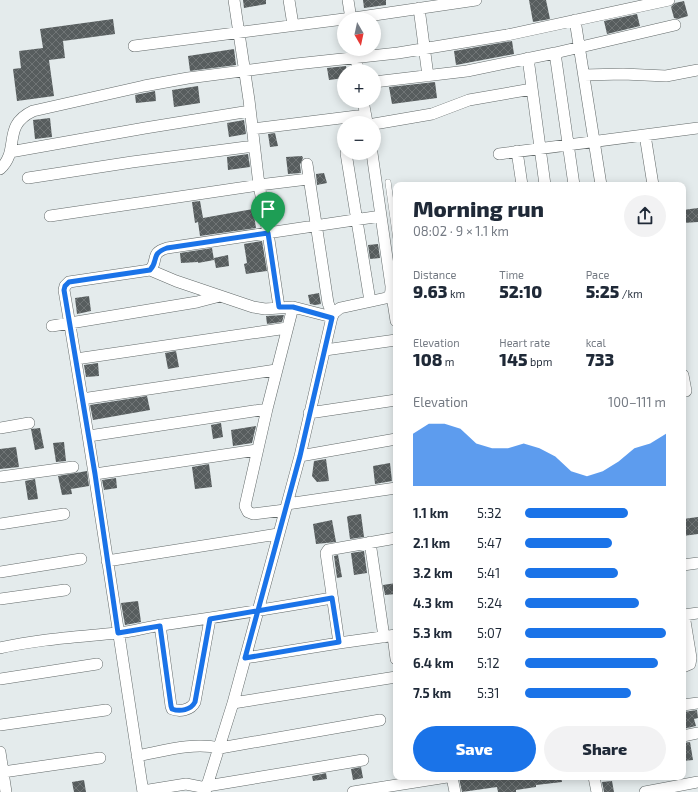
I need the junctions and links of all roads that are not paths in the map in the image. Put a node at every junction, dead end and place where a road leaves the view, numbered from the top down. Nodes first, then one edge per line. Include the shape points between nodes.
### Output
1 (234, 0) edge
2 (289, 0) edge
3 (348, 0) edge
4 (476, 0) edge
5 (669, 0) edge
6 (419, 8) junction
7 (350, 12) edge
8 (381, 14) edge
9 (337, 20) edge
10 (575, 20) junction
11 (675, 25) dead end
12 (293, 26) junction
13 (238, 33) junction
14 (134, 46) dead end
15 (580, 47) junction
16 (424, 49) junction
17 (381, 52) edge
18 (555, 53) junction
19 (344, 56) edge
20 (528, 58) junction
21 (698, 70) edge
22 (244, 71) junction
23 (584, 75) junction
24 (428, 76) junction
25 (381, 81) edge
26 (532, 89) junction
27 (250, 112) junction
28 (337, 122) edge
29 (381, 123) edge
30 (698, 128) edge
31 (252, 129) junction
32 (646, 135) junction
33 (594, 141) junction
34 (568, 145) junction
35 (254, 146) junction
36 (541, 149) junction
37 (517, 151) junction
38 (10, 152) junction
39 (499, 154) dead end
40 (347, 160) edge
41 (373, 160) edge
42 (307, 164) dead end
43 (0, 169) edge
44 (28, 178) dead end
45 (308, 179) junction
46 (388, 182) dead end
47 (522, 182) edge
48 (545, 182) edge
49 (574, 182) edge
50 (601, 182) edge
51 (653, 182) edge
52 (259, 185) junction
53 (50, 216) dead end
54 (381, 216) junction
55 (393, 218) edge
56 (357, 219) junction
57 (316, 225) junction
58 (268, 233) junction
59 (150, 270) junction
60 (220, 296) junction
61 (370, 301) junction
62 (393, 301) edge
63 (279, 307) junction
64 (293, 307) junction
65 (333, 315) junction
66 (70, 322) junction
67 (52, 326) dead end
68 (287, 328) junction
69 (393, 340) edge
70 (325, 350) junction
71 (76, 359) junction
72 (276, 370) junction
73 (82, 399) junction
74 (393, 400) edge
75 (267, 409) junction
76 (309, 413) junction
77 (29, 423) dead end
78 (0, 428) edge
79 (89, 436) junction
80 (393, 440) edge
81 (257, 450) junction
82 (300, 456) junction
83 (73, 467) dead end
84 (95, 474) junction
85 (0, 477) edge
86 (393, 489) edge
87 (286, 507) junction
88 (64, 514) dead end
89 (0, 524) edge
90 (278, 534) junction
91 (393, 538) edge
92 (370, 542) junction
93 (81, 559) dead end
94 (107, 561) junction
95 (698, 563) edge
96 (686, 565) edge
97 (0, 572) edge
98 (65, 590) dead end
99 (332, 598) junction
100 (0, 599) edge
101 (258, 611) junction
102 (698, 613) edge
103 (686, 615) edge
104 (210, 619) junction
105 (160, 626) junction
106 (118, 633) junction
107 (391, 636) edge
108 (686, 638) edge
109 (339, 642) junction
110 (0, 648) edge
111 (694, 652) edge
112 (245, 658) junction
113 (97, 664) dead end
114 (686, 666) edge
115 (393, 677) edge
116 (0, 679) edge
117 (698, 703) edge
118 (232, 704) junction
119 (686, 705) edge
120 (106, 710) dead end
121 (380, 720) dead end
122 (0, 725) edge
123 (698, 733) edge
124 (686, 735) edge
125 (220, 748) junction
126 (0, 752) edge
127 (137, 756) junction
128 (100, 758) dead end
129 (363, 760) dead end
130 (3, 772) junction
131 (427, 780) edge
132 (453, 780) edge
133 (595, 780) edge
134 (698, 782) edge
135 (206, 789) edge
136 (6, 792) edge
137 (143, 792) edge
138 (353, 792) edge
139 (455, 792) edge
140 (597, 792) edge
141 (645, 792) edge

1 - 13 street
2 - 12 street
3 - 7 street
4 - 6 street
5 - 10 street
6 - 8 street
6 - 16 street
9 - 12 street
10 - 15 street
10 - 16 street
11 - 15 street
12 - 13 street
13 - 14 street
13 - 22 street
15 - 18 street
15 - 23 street
16 - 17 street
16 - 24 street
18 - 20 street
18 - 34 street
19 - 22 street
20 - 24 street
20 - 26 street
21 - 23 street via 666,76
22 - 27 street
22 - 38 street via 144,86 33,111 16,123
23 - 33 street
24 - 25 street
26 - 29 street via 468,100 432,114
26 - 36 street
27 - 31 street
27 - 38 street
28 - 31 street
30 - 32 street
31 - 35 street
32 - 33 street
32 - 51 street
33 - 34 street
33 - 50 street
34 - 36 street
34 - 49 street
35 - 44 street
35 - 52 street
36 - 37 street
36 - 48 street
37 - 39 street
37 - 47 street
38 - 43 street
40 - 56 street
41 - 54 street
42 - 45 street
45 - 52 street
45 - 57 street
46 - 55 lane
52 - 53 street
52 - 58 street
54 - 56 street
54 - 62 street
56 - 57 street
56 - 61 street
57 - 58 street
57 - 65 street via 328,303
58 - 59 street via 167,248 158,252
58 - 63 street
59 - 60 street
59 - 66 street via 66,283 64,290
60 - 63 street via 259,308
60 - 66 street
61 - 62 street via 386,298
61 - 65 street via 343,307
63 - 64 street
64 - 65 street
64 - 68 street
65 - 70 street
66 - 67 street
66 - 71 street
68 - 71 street
68 - 72 street
69 - 70 street
70 - 76 street
71 - 73 street
72 - 73 street
72 - 75 street
73 - 79 street
74 - 76 street
75 - 79 street
75 - 81 street
76 - 82 street
77 - 78 street
79 - 84 street
80 - 82 street
81 - 84 street
81 - 87 street via 245,503 246,509 253,514
82 - 87 street
83 - 85 street
84 - 94 street
86 - 87 street
87 - 90 street
88 - 89 street
90 - 94 street
90 - 101 street
91 - 92 street
92 - 99 street via 326,552
92 - 107 street
93 - 97 street
94 - 106 street
95 - 96 street
98 - 100 street
99 - 101 street
99 - 109 street
101 - 104 street
101 - 112 street
102 - 103 street
104 - 105 street
104 - 105 street via 195,702 193,707 177,711 171,706
105 - 106 street
106 - 110 street
106 - 127 street
107 - 109 street
108 - 111 street
109 - 112 street
111 - 114 street via 690,664
112 - 118 street
113 - 116 street
115 - 118 street
117 - 119 street
118 - 125 street
120 - 122 street
121 - 125 street
123 - 124 street
125 - 127 street via 186,746
125 - 135 street
126 - 130 street
127 - 137 street
128 - 130 street
129 - 135 street
130 - 136 street
131 - 138 street
132 - 139 street
133 - 140 street
134 - 141 street
135 - 137 street via 186,784

